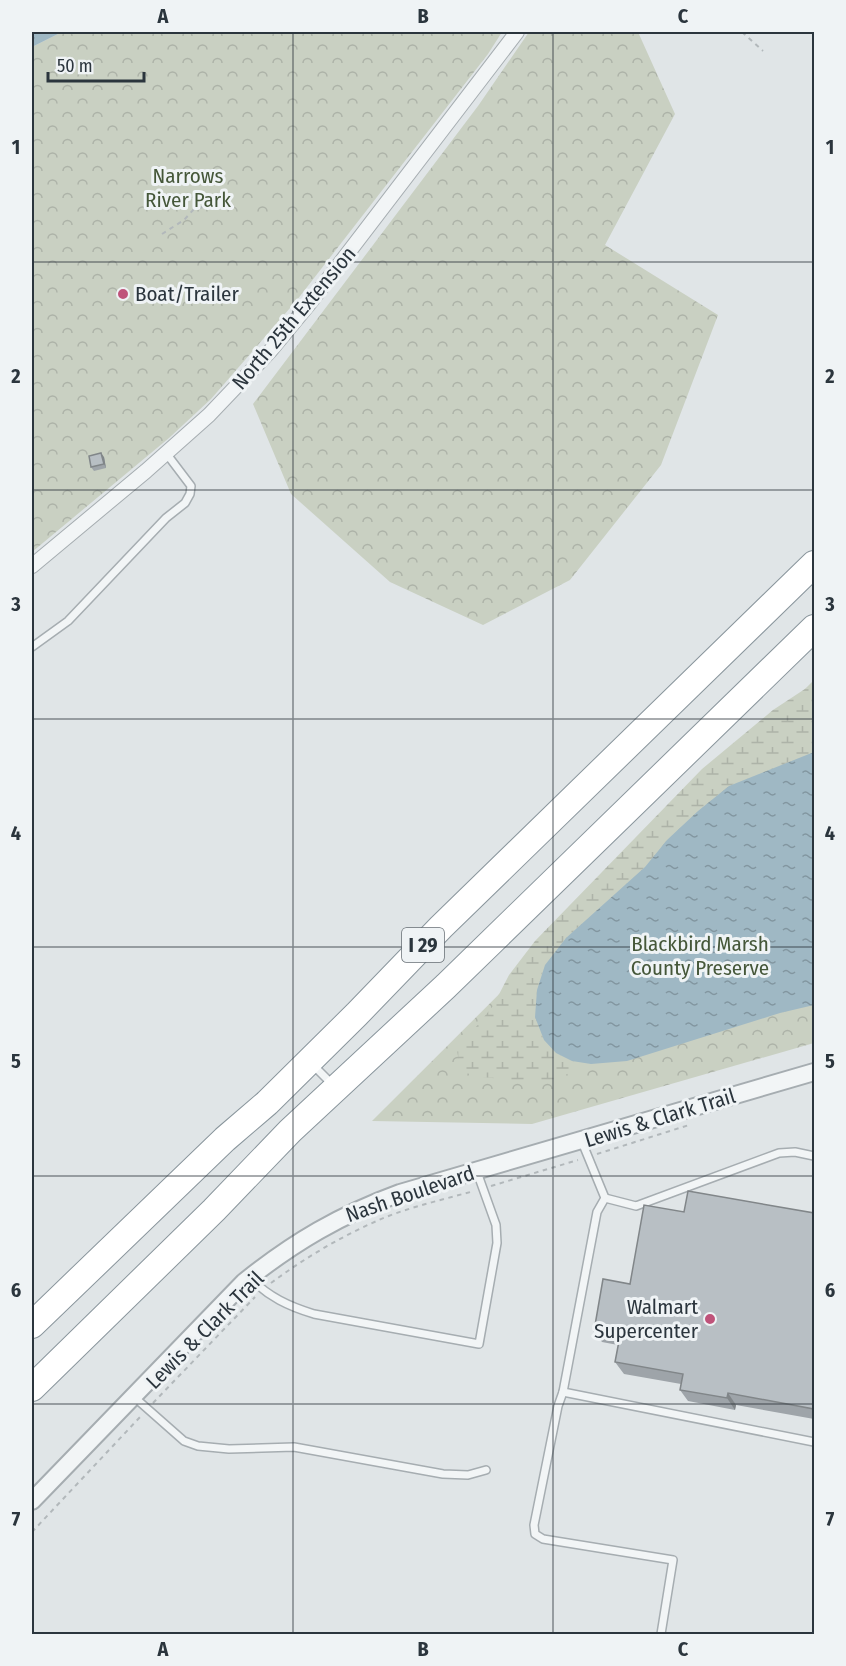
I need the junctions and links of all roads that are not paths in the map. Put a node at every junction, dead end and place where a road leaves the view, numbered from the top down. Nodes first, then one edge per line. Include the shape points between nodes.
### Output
1 (517, 32) edge
2 (166, 453) junction
3 (814, 564) edge
4 (32, 567) edge
5 (814, 628) edge
6 (32, 647) edge
7 (309, 1061) junction
8 (814, 1072) edge
9 (336, 1088) junction
10 (581, 1140) junction
11 (814, 1156) edge
12 (476, 1170) junction
13 (605, 1198) junction
14 (250, 1278) junction
15 (32, 1324) edge
16 (32, 1388) edge
17 (563, 1392) junction
18 (133, 1396) junction
19 (814, 1442) edge
20 (486, 1470) dead end
21 (32, 1501) edge
22 (661, 1635) edge

1 - 2 street, North 25th Extension via 271,350 232,393
2 - 4 street, North 25th Extension
2 - 6 lane via 191,486 185,503 68,621
3 - 7 highway, I 29
5 - 9 highway, I 29
7 - 9 lane
7 - 15 highway, I 29
8 - 10 street, Nash Boulevard
9 - 16 highway, I 29
10 - 12 street, Nash Boulevard
10 - 13 lane
11 - 13 lane via 779,1153 636,1206
12 - 14 street, Nash Boulevard via 366,1206 309,1234
12 - 14 lane via 496,1225 497,1243 479,1344 314,1314 262,1291
13 - 17 lane via 597,1212
14 - 18 street, Nash Boulevard
17 - 19 lane
17 - 22 lane via 535,1534 543,1539 673,1560
18 - 20 lane via 184,1441 198,1446 294,1447 443,1474 468,1475
18 - 21 street, Nash Boulevard

